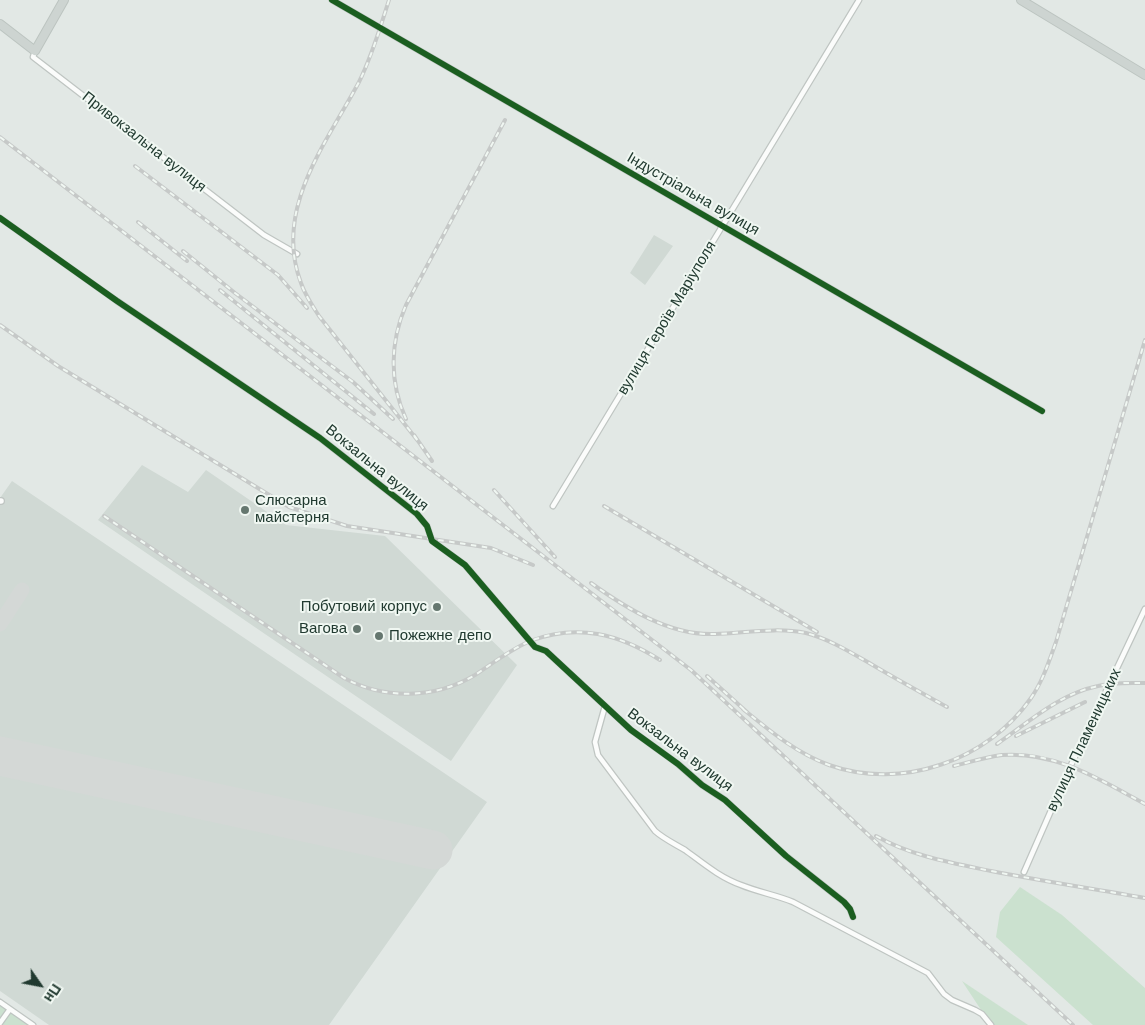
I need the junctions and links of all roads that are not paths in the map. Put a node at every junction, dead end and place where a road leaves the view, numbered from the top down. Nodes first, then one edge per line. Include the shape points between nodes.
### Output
1 (64, 0) edge
2 (332, 0) edge
3 (859, 0) edge
4 (1021, 0) edge
5 (0, 24) edge
6 (34, 51) junction
7 (1145, 75) edge
8 (0, 218) edge
9 (723, 225) junction
10 (297, 254) dead end
11 (1042, 411) dead end
12 (553, 506) dead end
13 (1145, 609) edge
14 (605, 706) junction
15 (1024, 872) dead end
16 (853, 917) dead end
17 (0, 1002) edge
18 (10, 1009) junction
19 (0, 1023) edge
20 (33, 1025) edge
21 (991, 1025) edge

1 - 6 main road
2 - 9 street, Індустріальна вулиця
3 - 9 street, вулиця Героїв Маріуполя
4 - 7 main road
5 - 6 main road, Привокзальна вулиця
6 - 10 street, Привокзальна вулиця via 33,57 264,235
8 - 14 street, Вокзальна вулиця via 320,438 417,514 427,526 432,541 465,565 535,647 542,648 553,657
9 - 11 street, Індустріальна вулиця
9 - 12 street, вулиця Героїв Маріуполя
13 - 15 street, вулиця Пламеницьких
14 - 16 street, Вокзальна вулиця via 631,730 734,808 786,856 844,902
14 - 21 street via 595,742 598,755 661,836 716,874 792,902 928,973 944,994 976,1010
17 - 18 street
18 - 19 street
18 - 20 street

